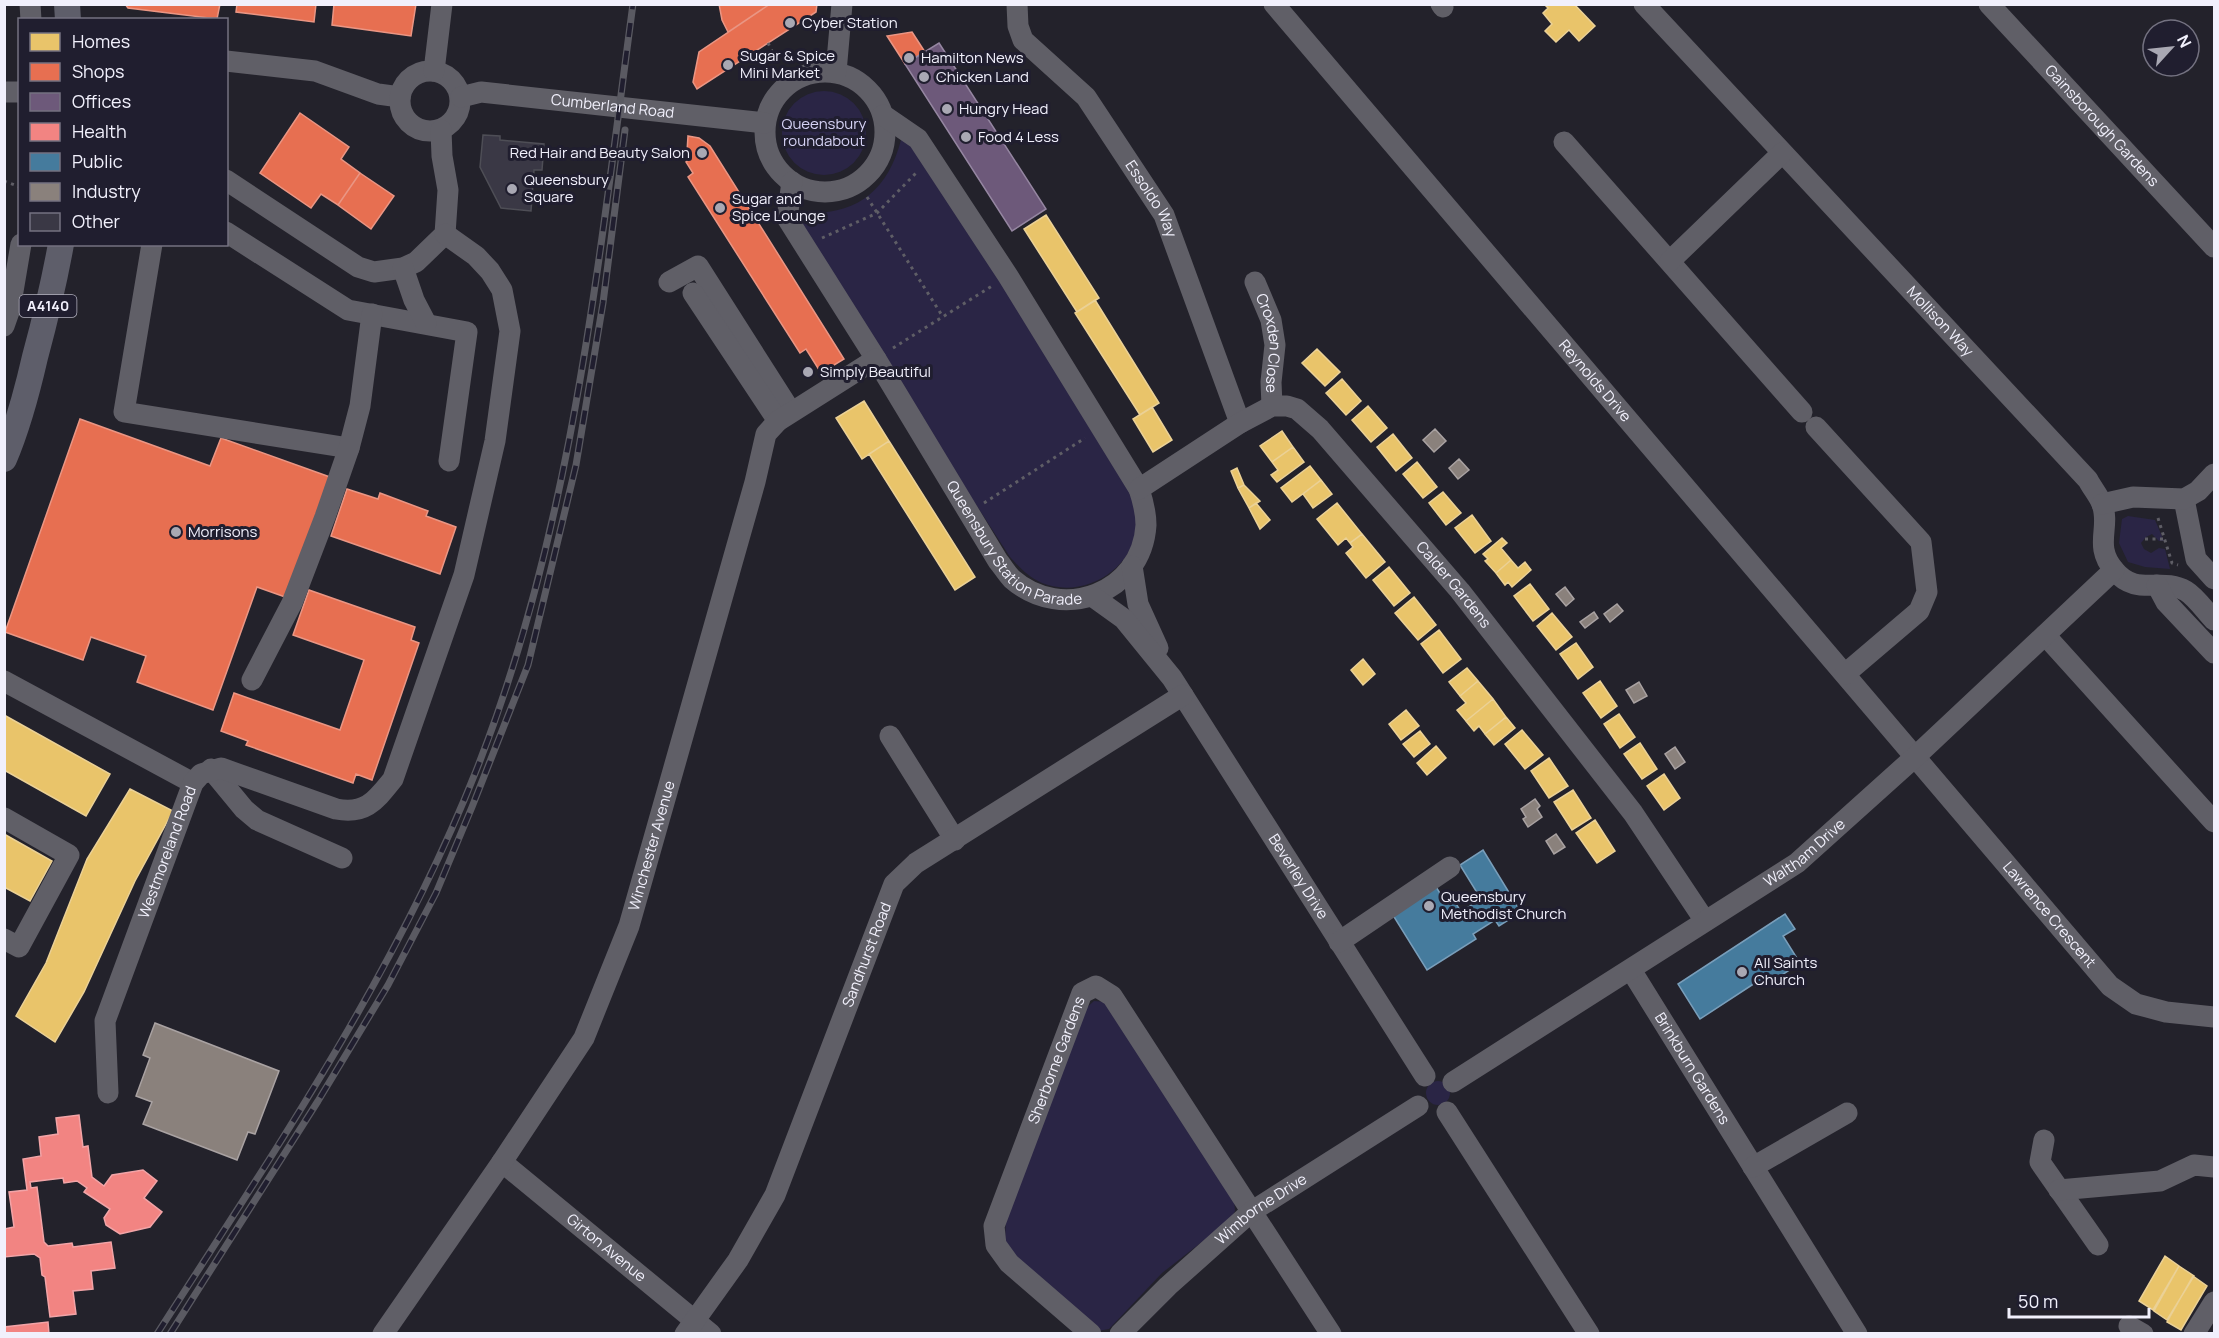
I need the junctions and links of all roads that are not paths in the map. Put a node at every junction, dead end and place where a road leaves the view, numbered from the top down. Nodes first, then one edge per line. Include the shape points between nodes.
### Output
1 (442, 4) edge
2 (843, 4) edge
3 (1017, 4) edge
4 (1274, 4) edge
5 (1644, 4) edge
6 (1989, 4) edge
7 (228, 61) edge
8 (434, 71) junction
9 (836, 72) junction
10 (400, 97) junction
11 (461, 97) junction
12 (883, 115) junction
13 (765, 123) junction
14 (441, 130) junction
15 (1564, 142) dead end
16 (1782, 153) junction
17 (228, 181) edge
18 (792, 182) junction
19 (228, 233) edge
20 (444, 234) junction
21 (21, 246) edge
22 (61, 246) edge
23 (152, 246) edge
24 (2214, 247) edge
25 (1670, 261) junction
26 (403, 268) junction
27 (669, 282) dead end
28 (1255, 282) dead end
29 (693, 293) dead end
30 (372, 314) junction
31 (426, 323) junction
32 (4, 326) edge
33 (876, 359) junction
34 (1272, 406) junction
35 (785, 417) junction
36 (1240, 423) junction
37 (349, 448) junction
38 (4, 459) edge
39 (449, 461) dead end
40 (2214, 474) edge
41 (1139, 489) junction
42 (2184, 499) junction
43 (2102, 504) junction
44 (1132, 566) junction
45 (2114, 570) junction
46 (2214, 579) edge
47 (2157, 585) junction
48 (1092, 596) junction
49 (2214, 620) edge
50 (2045, 634) junction
51 (2214, 653) edge
52 (1845, 674) junction
53 (252, 680) dead end
54 (4, 681) edge
55 (1178, 687) junction
56 (890, 736) dead end
57 (1915, 757) junction
58 (211, 770) junction
59 (193, 783) junction
60 (4, 818) edge
61 (2214, 822) edge
62 (955, 840) junction
63 (342, 858) dead end
64 (1450, 867) dead end
65 (1705, 921) junction
66 (4, 939) edge
67 (1339, 942) junction
68 (1631, 970) junction
69 (2214, 1017) edge
70 (1425, 1076) junction
71 (1453, 1082) junction
72 (108, 1092) dead end
73 (1418, 1106) junction
74 (1448, 1112) junction
75 (1847, 1113) dead end
76 (2044, 1140) dead end
77 (502, 1162) junction
78 (1753, 1167) junction
79 (2214, 1167) edge
80 (2059, 1190) junction
81 (1251, 1212) junction
82 (2097, 1245) dead end
83 (2214, 1302) edge
84 (690, 1327) edge
85 (383, 1334) edge
86 (711, 1334) edge
87 (1091, 1334) edge
88 (1120, 1334) edge
89 (1331, 1334) edge
90 (1589, 1334) edge
91 (1857, 1334) edge
92 (2194, 1334) edge

1 - 8 street
2 - 9 street
3 - 36 street, Essoldo Way via 1023,40 1086,97 1164,214
4 - 52 street, Reynolds Drive
5 - 16 street, Mollison Way
6 - 24 street, Gainsborough Gardens
7 - 10 street via 315,71 378,94
8 - 10 street via 416,74
8 - 11 street via 454,82
9 - 12 street via 866,87
9 - 13 street via 798,77 782,88
10 - 14 street via 400,108 411,125 431,132
11 - 13 street, Cumberland Road via 481,92
11 - 14 street via 457,117
12 - 18 street via 885,136 880,156 852,186 832,192 811,190
12 - 41 street, Queensbury Station Parade via 918,139
13 - 18 street via 770,157
14 - 20 street via 441,156 448,190
15 - 25 street
16 - 25 street
16 - 43 street, Mollison Way via 2088,480
17 - 26 street via 358,267 374,272
18 - 33 street, Queensbury Station Parade via 787,218
19 - 30 street via 348,310
20 - 26 street via 416,262
20 - 58 street via 490,271 502,290 510,331 495,441 464,575 393,779 374,802 348,812 230,770
21 - 32 street
22 - 38 main road, A4140 via 33,366
23 - 37 street via 124,412
25 - 52 street via 1921,542 1927,592 1919,611
26 - 31 street
27 - 35 street via 698,266
28 - 34 street, Croxden Close via 1271,320 1275,345
29 - 35 street
30 - 31 street
30 - 37 street via 360,405
31 - 39 street via 467,332
33 - 35 street, Winchester Avenue
33 - 48 street, Queensbury Station Parade via 1011,578 1049,599 1071,601
34 - 36 street
34 - 65 street, Calder Gardens via 1297,409 1320,429 1460,591 1633,813
35 - 77 street, Winchester Avenue via 766,434 628,926 584,1038
36 - 41 street
37 - 53 street via 292,603
40 - 42 street
41 - 44 street, Queensbury Station Parade via 1146,525
42 - 43 street via 2133,497
42 - 46 street via 2196,559
43 - 45 street, Mollison Way via 2102,549
44 - 48 street, Queensbury Station Parade via 1113,585
44 - 55 street, Beverley Drive via 1138,604
45 - 47 street via 2134,586
45 - 50 street, Waltham Drive
47 - 49 street via 2186,591
47 - 51 street via 2166,602
48 - 55 street, Beverley Drive via 1124,619
50 - 57 street, Waltham Drive
50 - 61 street
52 - 57 street, Reynolds Drive
54 - 59 street, Westmoreland Road
55 - 62 street, Sandhurst Road
55 - 67 street, Beverley Drive
56 - 62 street
57 - 65 street, Waltham Drive via 1797,863
57 - 69 street, Lawrence Crescent via 2110,986 2136,1004
58 - 59 street
58 - 63 street via 256,820
59 - 72 street, Westmoreland Road via 105,1021
60 - 66 street via 69,855 19,947
62 - 84 street, Sandhurst Road via 916,863 894,884 775,1195 738,1260
64 - 67 street
65 - 68 street, Waltham Drive
67 - 70 street, Beverley Drive
68 - 71 street, Waltham Drive
68 - 78 street, Brinkburn Gardens
70 - 71 street via 1441,1073
70 - 73 street via 1415,1089
71 - 74 street via 1457,1098
73 - 74 street via 1431,1114
73 - 81 street, Wimborne Drive
74 - 90 street
75 - 78 street
76 - 80 street via 2040,1162
77 - 84 street, Girton Avenue
77 - 85 street, Winchester Avenue
78 - 91 street, Brinkburn Gardens
79 - 80 street via 2194,1165 2160,1181
80 - 82 street
81 - 87 street, Sherborne Gardens via 1112,996 1096,986 1082,993 994,1226 996,1245 1009,1263
81 - 88 street, Wimborne Drive
81 - 89 street
83 - 92 street
84 - 86 street, Girton Avenue

